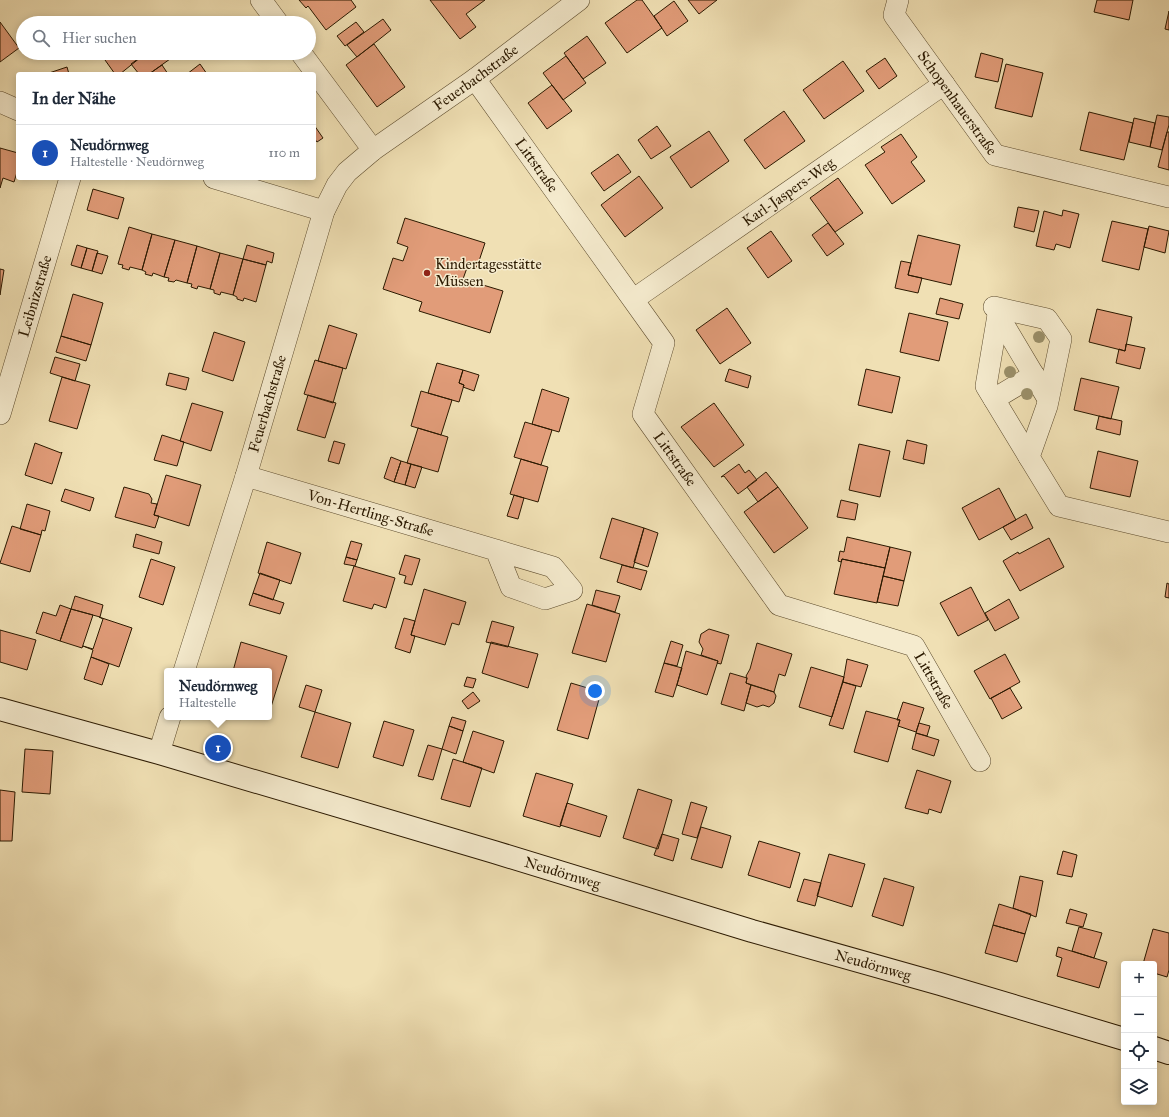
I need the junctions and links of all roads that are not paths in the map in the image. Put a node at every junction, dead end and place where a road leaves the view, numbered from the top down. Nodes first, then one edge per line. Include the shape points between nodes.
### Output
1 (261, 0) edge
2 (898, 0) edge
3 (577, 1) edge
4 (273, 16) edge
5 (306, 60) edge
6 (315, 72) edge
7 (316, 73) edge
8 (475, 79) junction
9 (944, 84) junction
10 (0, 102) edge
11 (16, 109) edge
12 (374, 150) junction
13 (69, 180) edge
14 (221, 180) edge
15 (1169, 197) edge
16 (324, 211) junction
17 (634, 300) junction
18 (997, 310) junction
19 (1034, 376) junction
20 (994, 399) junction
21 (1048, 399) junction
22 (0, 414) edge
23 (1029, 457) junction
24 (246, 476) junction
25 (1169, 532) edge
26 (496, 550) dead end
27 (185, 668) edge
28 (0, 709) edge
29 (169, 720) edge
30 (159, 753) junction
31 (980, 762) dead end
32 (1121, 1038) edge
33 (1157, 1049) edge
34 (1169, 1053) edge

1 - 4 street
2 - 9 street, Schopenhauerstraße via 894,16
3 - 8 street, Feuerbachstraße
5 - 6 street
7 - 12 street
8 - 12 street, Feuerbachstraße
8 - 17 street, Littstraße
9 - 15 street, Schopenhauerstraße via 996,155
9 - 17 street, Karl-Jaspers-Weg
10 - 11 street
12 - 16 street, Feuerbachstraße via 347,172
13 - 22 street, Leibnizstraße
14 - 16 street
16 - 24 street, Feuerbachstraße
17 - 31 street, Littstraße via 664,343 643,414 779,605 914,646
18 - 19 street
18 - 20 street via 986,386
18 - 21 street via 1047,319 1061,339
19 - 20 street
19 - 21 street
20 - 23 street
21 - 23 street
23 - 25 street via 1059,506
24 - 26 street, Von-Hertling-Straße
24 - 27 street, Feuerbachstraße
28 - 30 street, Neudörnweg
29 - 30 street
30 - 32 street, Neudörnweg via 752,931
33 - 34 street

